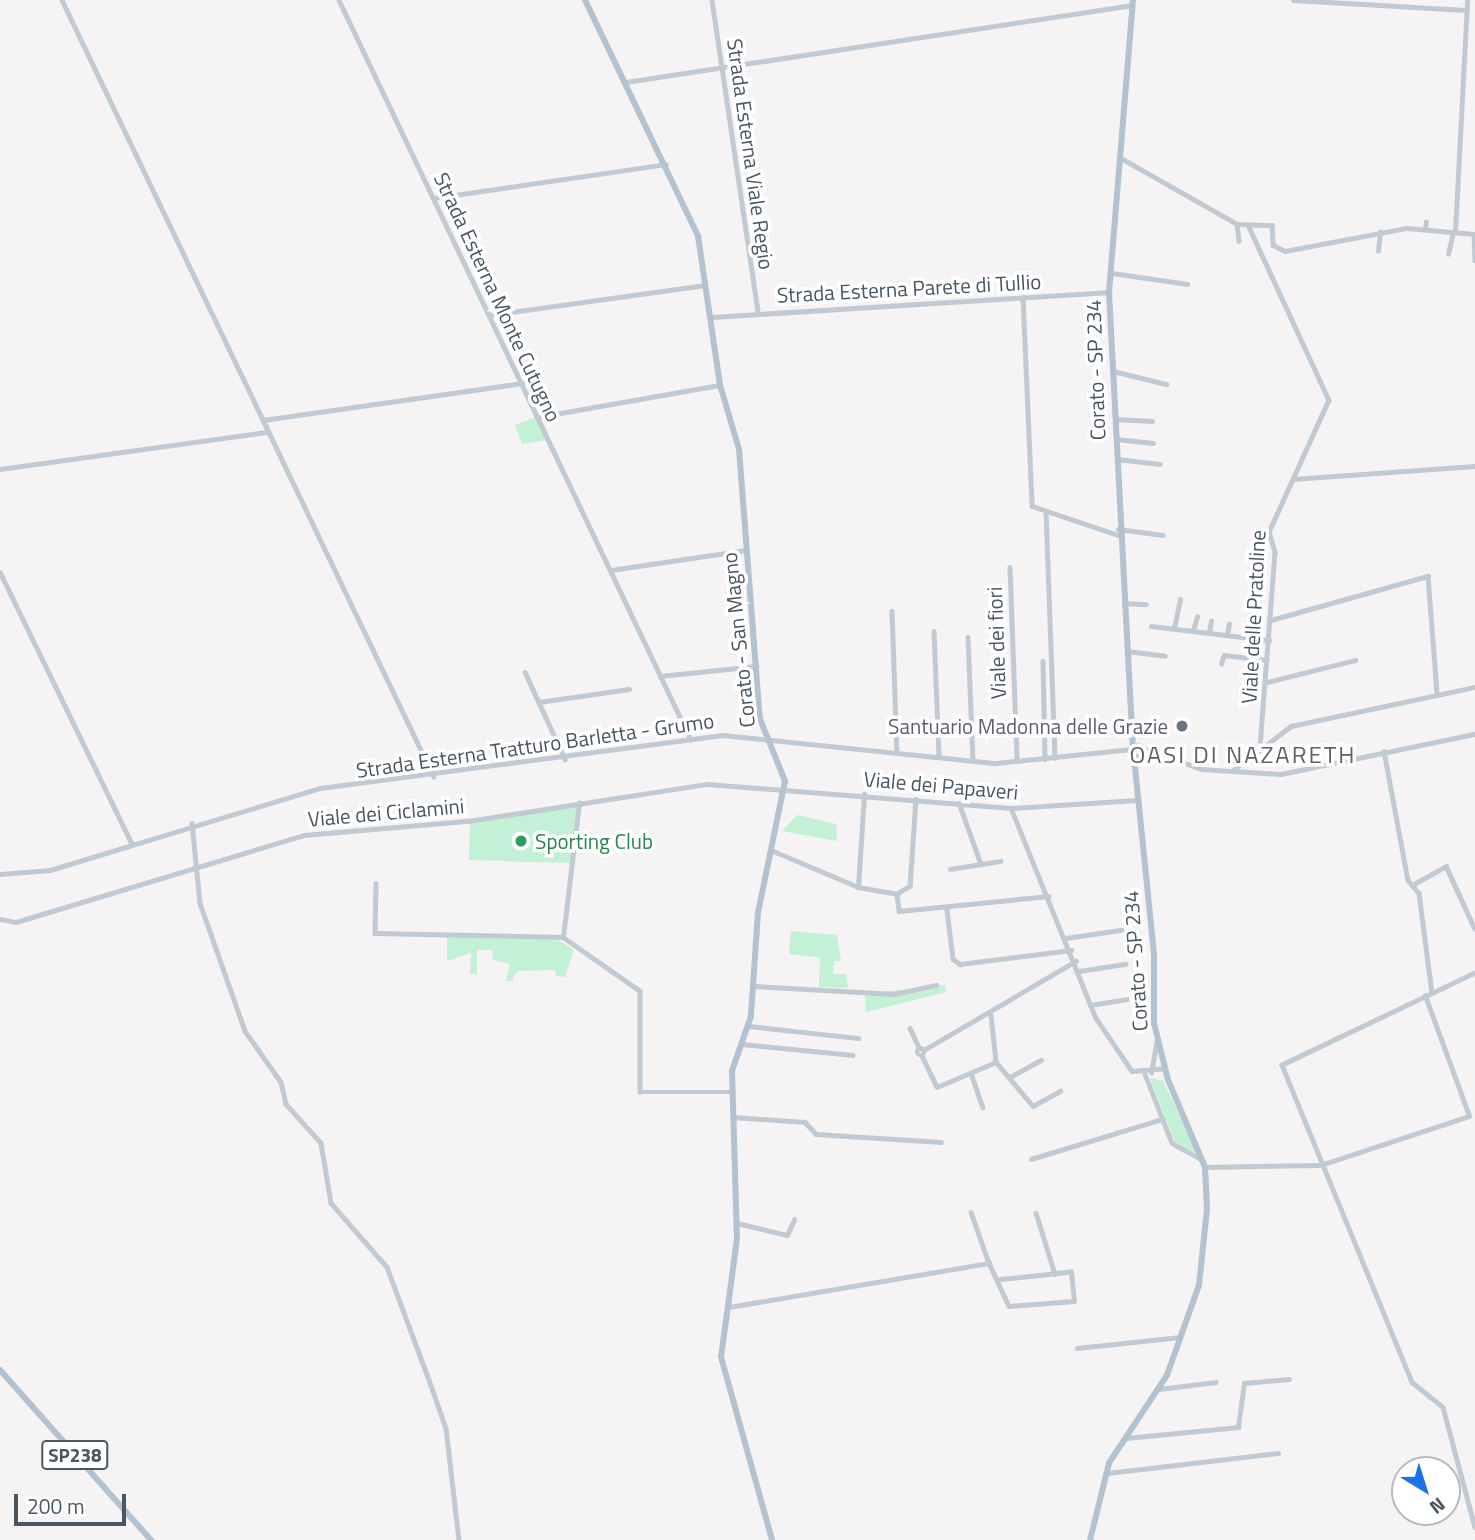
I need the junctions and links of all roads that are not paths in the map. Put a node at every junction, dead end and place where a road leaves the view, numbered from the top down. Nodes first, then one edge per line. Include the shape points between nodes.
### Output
1 (62, 0) edge
2 (339, 0) edge
3 (585, 0) edge
4 (712, 0) edge
5 (1293, 0) edge
6 (1466, 0) edge
7 (1132, 3) edge
8 (1466, 10) junction
9 (722, 66) junction
10 (626, 82) junction
11 (1121, 158) junction
12 (667, 164) junction
13 (434, 198) junction
14 (1426, 222) dead end
15 (1237, 224) junction
16 (1249, 227) junction
17 (1425, 229) junction
18 (1380, 232) junction
19 (1454, 232) junction
20 (1475, 234) edge
21 (1239, 241) dead end
22 (1378, 251) dead end
23 (1448, 254) dead end
24 (1475, 260) edge
25 (1112, 273) junction
26 (1187, 284) dead end
27 (706, 285) junction
28 (1109, 292) junction
29 (1023, 297) junction
30 (758, 313) junction
31 (489, 315) junction
32 (712, 317) junction
33 (1112, 371) junction
34 (522, 383) junction
35 (1166, 384) dead end
36 (720, 385) junction
37 (538, 418) junction
38 (262, 420) junction
39 (1115, 420) junction
40 (1152, 421) dead end
41 (268, 432) junction
42 (1115, 439) junction
43 (1153, 443) dead end
44 (1116, 459) junction
45 (1160, 464) dead end
46 (1475, 466) edge
47 (0, 469) edge
48 (1292, 479) junction
49 (1046, 511) junction
50 (1118, 532) junction
51 (1163, 535) dead end
52 (747, 551) junction
53 (1010, 567) dead end
54 (611, 570) junction
55 (0, 572) edge
56 (1180, 600) dead end
57 (1123, 603) junction
58 (1146, 604) dead end
59 (892, 611) dead end
60 (1197, 617) dead end
61 (1271, 620) junction
62 (1211, 621) dead end
63 (1229, 624) dead end
64 (1151, 626) dead end
65 (1174, 628) junction
66 (1193, 630) junction
67 (934, 631) dead end
68 (1209, 632) junction
69 (1227, 634) junction
70 (968, 637) dead end
71 (1269, 640) junction
72 (1126, 651) junction
73 (1165, 656) dead end
74 (1268, 660) junction
75 (1354, 660) dead end
76 (1043, 661) dead end
77 (1222, 664) dead end
78 (756, 666) junction
79 (525, 672) dead end
80 (660, 676) junction
81 (1267, 682) junction
82 (1475, 687) edge
83 (629, 689) dead end
84 (1437, 694) junction
85 (539, 702) junction
86 (1475, 734) edge
87 (766, 737) junction
88 (691, 740) junction
89 (1260, 746) junction
90 (1136, 750) junction
91 (1384, 751) junction
92 (897, 752) junction
93 (939, 756) junction
94 (1055, 758) junction
95 (1045, 759) junction
96 (565, 760) junction
97 (973, 760) junction
98 (1017, 761) junction
99 (1231, 771) junction
100 (434, 777) junction
101 (786, 786) junction
102 (864, 794) junction
103 (916, 799) junction
104 (1137, 800) junction
105 (579, 803) junction
106 (959, 803) junction
107 (1011, 808) junction
108 (192, 823) junction
109 (131, 842) junction
110 (771, 850) junction
111 (1000, 861) dead end
112 (981, 864) junction
113 (200, 866) junction
114 (950, 869) dead end
115 (0, 874) edge
116 (376, 883) dead end
117 (1412, 885) junction
118 (858, 887) junction
119 (897, 894) junction
120 (1048, 896) junction
121 (947, 910) junction
122 (0, 919) edge
123 (1475, 929) edge
124 (1121, 930) dead end
125 (563, 937) junction
126 (1066, 938) junction
127 (1071, 950) junction
128 (1076, 961) junction
129 (1125, 964) dead end
130 (1079, 971) junction
131 (1475, 973) edge
132 (936, 985) dead end
133 (753, 986) junction
134 (1432, 993) junction
135 (1425, 996) junction
136 (1127, 999) dead end
137 (1090, 1005) junction
138 (991, 1015) junction
139 (749, 1026) junction
140 (910, 1028) dead end
141 (858, 1038) dead end
142 (1157, 1038) junction
143 (742, 1044) junction
144 (922, 1052) junction
145 (852, 1055) dead end
146 (1041, 1060) dead end
147 (996, 1062) junction
148 (1164, 1068) junction
149 (971, 1073) junction
150 (1148, 1073) junction
151 (1012, 1076) junction
152 (1060, 1091) dead end
153 (731, 1092) junction
154 (1176, 1098) junction
155 (983, 1107) dead end
156 (733, 1117) junction
157 (1163, 1119) junction
158 (941, 1142) dead end
159 (1031, 1159) dead end
160 (1204, 1164) junction
161 (1321, 1165) junction
162 (971, 1212) dead end
163 (1036, 1213) dead end
164 (794, 1220) dead end
165 (737, 1223) junction
166 (989, 1263) junction
167 (1055, 1274) junction
168 (997, 1280) junction
169 (729, 1307) junction
170 (1181, 1337) junction
171 (1077, 1348) dead end
172 (0, 1370) edge
173 (1289, 1379) dead end
174 (1216, 1382) dead end
175 (1159, 1389) junction
176 (1125, 1438) junction
177 (1278, 1453) dead end
178 (1108, 1472) junction
179 (1475, 1527) edge
180 (151, 1540) edge
181 (459, 1540) edge
182 (772, 1540) edge
183 (1090, 1540) edge

1 - 38 street
2 - 13 street, Strada Esterna Monte Cutugno
3 - 10 main road, Corato - San Magno
4 - 9 street, Strada Esterna Viale Regio
5 - 8 street
6 - 8 street
7 - 9 street
7 - 11 main road, Corato - SP 234
8 - 19 street
9 - 10 street
9 - 30 street, Strada Esterna Viale Regio
10 - 12 main road, Corato - San Magno
11 - 15 street
11 - 25 main road, Corato - SP 234
12 - 13 street
12 - 27 main road, Corato - San Magno via 698,236
13 - 31 street, Strada Esterna Monte Cutugno
14 - 17 street
15 - 16 street
15 - 21 street
16 - 18 street via 1272,225 1273,245 1285,251
16 - 48 street, Viale delle Pratoline via 1329,394
17 - 18 street
17 - 19 street
18 - 22 street
19 - 20 street
19 - 23 street
20 - 24 street
25 - 26 street
25 - 28 main road, Corato - SP 234
27 - 31 street
27 - 32 main road, Corato - San Magno
28 - 29 street, Strada Esterna Parete di Tullio
28 - 33 main road, Corato - SP 234
29 - 30 street, Strada Esterna Parete di Tullio
29 - 49 street via 1032,506
30 - 32 street, Strada Esterna Parete di Tullio
31 - 34 street, Strada Esterna Monte Cutugno
32 - 36 main road, Corato - San Magno
33 - 35 street
33 - 39 main road, Corato - SP 234
34 - 37 street, Strada Esterna Monte Cutugno
34 - 38 street
36 - 37 street
36 - 52 main road, Corato - San Magno via 738,449
37 - 54 street, Strada Esterna Monte Cutugno
38 - 41 street
39 - 40 street
39 - 42 main road, Corato - SP 234
41 - 47 street
41 - 100 street
42 - 43 street
42 - 44 main road, Corato - SP 234
44 - 45 street
44 - 50 main road, Corato - SP 234
46 - 48 street
48 - 61 street, Viale delle Pratoline via 1269,531 1275,552
49 - 50 street
49 - 94 street
50 - 51 street
50 - 57 main road, Corato - SP 234
52 - 54 street
52 - 78 main road, Corato - San Magno
53 - 98 street, Viale dei fiori
54 - 80 street, Strada Esterna Monte Cutugno
55 - 109 street
56 - 65 street
57 - 58 street
57 - 72 main road, Corato - SP 234
59 - 92 street
60 - 66 street
61 - 71 street, Viale delle Pratoline
61 - 84 street via 1428,576
62 - 68 street
63 - 69 street
64 - 65 street
65 - 66 street
66 - 68 street
67 - 93 street
68 - 69 street
69 - 71 street
70 - 97 street
71 - 74 street, Viale delle Pratoline
72 - 73 street
72 - 90 main road, Corato - SP 234
74 - 77 street via 1224,655
74 - 81 street, Viale delle Pratoline
75 - 81 street
76 - 95 street
78 - 80 street
78 - 87 main road, Corato - San Magno
79 - 85 street
80 - 88 street, Strada Esterna Monte Cutugno
81 - 89 street, Viale delle Pratoline
82 - 84 street
83 - 85 street
84 - 89 street via 1291,726
85 - 96 street
86 - 91 street, Strada Esterna Tratturo Barletta - Grumo
87 - 88 street, Strada Esterna Tratturo Barletta - Grumo
87 - 92 street, Strada Esterna Tratturo Barletta - Grumo
87 - 101 main road, Corato - San Magno
88 - 96 street, Strada Esterna Tratturo Barletta - Grumo
89 - 99 street
90 - 94 street, Strada Esterna Tratturo Barletta - Grumo
90 - 99 street, Strada Esterna Tratturo Barletta - Grumo via 1218,773
90 - 104 main road, Corato - SP 234
91 - 99 street, Strada Esterna Tratturo Barletta - Grumo via 1281,774
91 - 117 street
92 - 93 street, Strada Esterna Tratturo Barletta - Grumo
93 - 97 street, Strada Esterna Tratturo Barletta - Grumo
94 - 95 street, Strada Esterna Tratturo Barletta - Grumo
95 - 98 street, Strada Esterna Tratturo Barletta - Grumo
96 - 100 street, Strada Esterna Tratturo Barletta - Grumo
97 - 98 street, Strada Esterna Tratturo Barletta - Grumo
100 - 108 street, Strada Esterna Tratturo Barletta - Grumo via 320,788
101 - 102 street, Viale dei Papaveri
101 - 105 street, Viale dei Ciclamini via 707,784
101 - 110 main road
102 - 103 street, Viale dei Papaveri
102 - 118 street
103 - 106 street, Viale dei Papaveri
103 - 119 street via 910,886
104 - 107 street, Viale dei Papaveri
104 - 142 main road, Corato - SP 234
105 - 113 street, Viale dei Ciclamini via 304,835
105 - 125 street
106 - 107 street, Viale dei Papaveri
106 - 112 street
107 - 120 street
108 - 109 street, Strada Esterna Tratturo Barletta - Grumo
108 - 113 street
109 - 115 street, Strada Esterna Tratturo Barletta - Grumo via 50,870
110 - 118 street
110 - 133 main road
111 - 112 street
112 - 114 street
113 - 122 street, Viale dei Ciclamini via 16,922
113 - 181 street via 200,903 244,1031 281,1082 286,1104 321,1143 331,1203 387,1267 446,1428
116 - 125 street via 375,933
117 - 123 street via 1446,866
117 - 134 street via 1419,893
118 - 119 street
119 - 121 street via 899,911
120 - 121 street
120 - 126 street
121 - 127 street via 953,958 960,964
124 - 126 street
125 - 153 street via 640,991 640,1092
126 - 127 street
127 - 128 street
128 - 130 street
128 - 138 street
129 - 130 street
130 - 137 street
131 - 134 street
132 - 133 street via 894,994
133 - 139 main road
134 - 135 street
135 - 161 street via 1285,1059 1282,1069
135 - 161 street via 1471,1114
136 - 137 street
137 - 150 street via 1132,1071
138 - 144 street
138 - 147 street
139 - 141 street
139 - 143 main road
140 - 144 street
142 - 148 main road, Corato - SP 234
142 - 150 street
143 - 145 street
143 - 153 main road
144 - 149 street via 937,1087
146 - 151 street
147 - 149 street
147 - 151 street
148 - 150 street
148 - 154 main road, Corato - SP 234
149 - 155 street
150 - 154 street
150 - 157 street
151 - 152 street via 1033,1106
153 - 156 main road
154 - 160 main road, Corato - SP 234
156 - 158 street via 806,1122 816,1133
156 - 165 main road
157 - 159 street
157 - 160 street via 1177,1150
160 - 161 street
160 - 170 main road, Corato - SP 234 via 1205,1249
161 - 179 street via 1412,1382 1443,1407
162 - 166 street
163 - 167 street
164 - 165 street via 787,1235
165 - 169 main road
166 - 168 street
166 - 169 street
167 - 168 street
167 - 168 street via 1071,1272 1074,1301 1009,1306
169 - 182 main road via 721,1357
170 - 171 street
170 - 175 main road, Corato - SP 234
172 - 180 main road, SP238
173 - 176 street via 1244,1384 1238,1427
174 - 175 street
175 - 176 main road, Corato - SP 234
176 - 178 main road, Corato - SP 234
177 - 178 street
178 - 183 main road, Corato - SP 234

